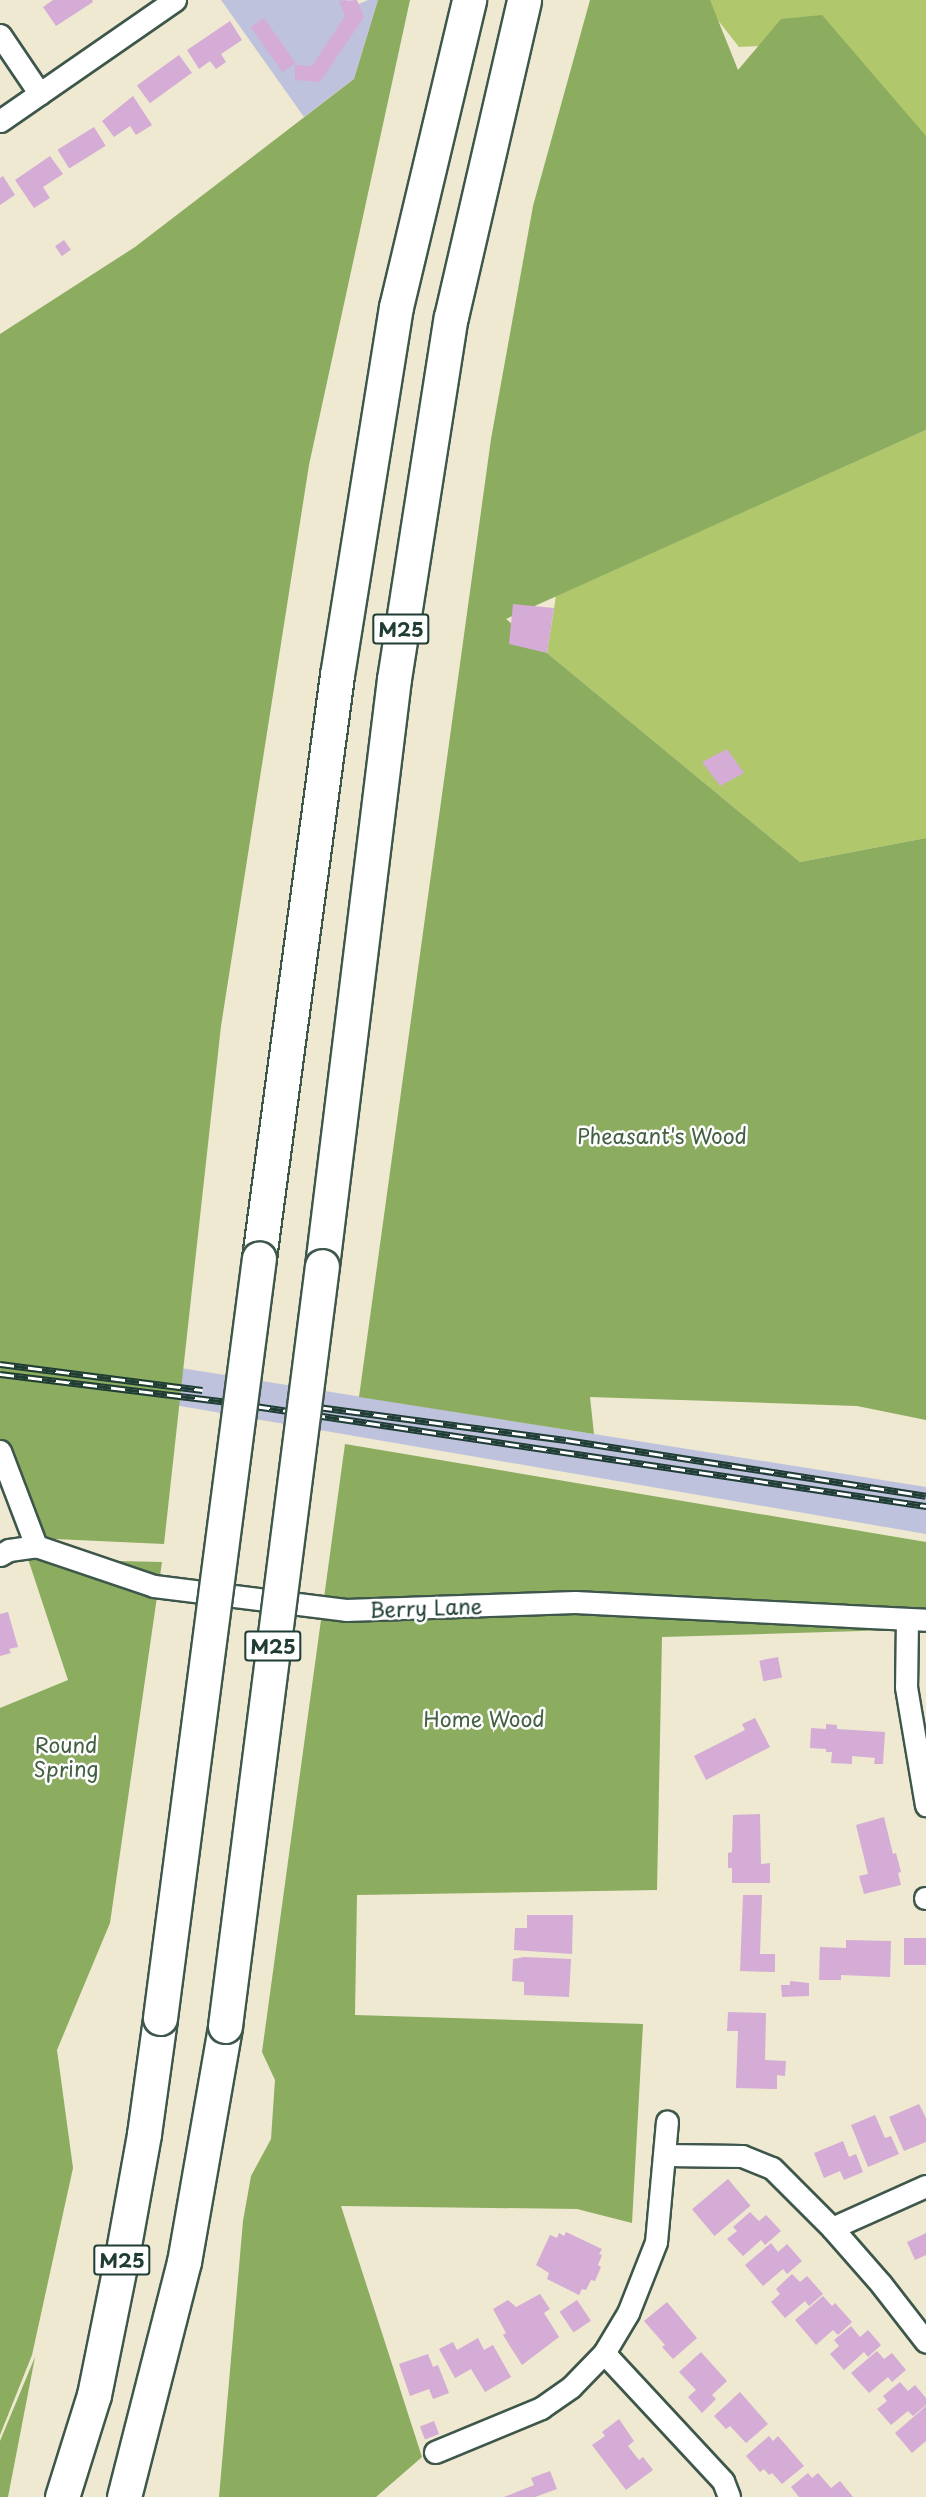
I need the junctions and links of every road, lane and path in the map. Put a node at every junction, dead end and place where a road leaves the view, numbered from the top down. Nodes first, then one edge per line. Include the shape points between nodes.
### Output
1 (175, 0) edge
2 (469, 0) edge
3 (524, 0) edge
4 (0, 35) edge
5 (40, 94) junction
6 (0, 121) edge
7 (0, 1450) edge
8 (36, 1546) junction
9 (0, 1555) edge
10 (917, 1619) edge
11 (926, 1805) edge
12 (667, 2121) dead end
13 (664, 2155) junction
14 (926, 2186) edge
15 (832, 2228) junction
16 (926, 2342) edge
17 (604, 2353) junction
18 (435, 2452) dead end
19 (62, 2497) edge
20 (124, 2497) edge
21 (729, 2497) edge

1 - 5 street
2 - 19 highway, M25, bridge via 396,307 337,675 144,2134 94,2395
3 - 20 highway, M25, bridge via 451,317 394,679 225,2026 184,2262
4 - 5 street
5 - 6 street
7 - 8 street
8 - 9 street
8 - 10 street, Berry Lane via 154,1587 346,1610 575,1602
10 - 11 street via 906,1687
12 - 13 street
13 - 15 street via 742,2156 772,2168
13 - 17 street via 656,2242 628,2313
14 - 15 street
15 - 16 street
17 - 18 street via 571,2387 541,2408
17 - 21 street via 723,2481

